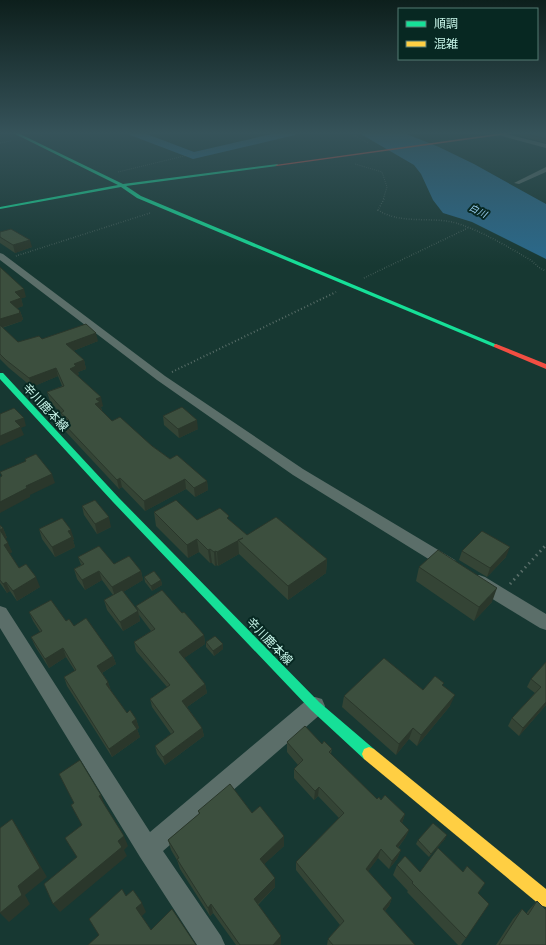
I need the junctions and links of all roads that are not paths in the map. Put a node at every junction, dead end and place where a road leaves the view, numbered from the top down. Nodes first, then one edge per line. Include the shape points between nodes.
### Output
1 (104, 177) edge
2 (187, 177) edge
3 (529, 177) edge
4 (517, 183) dead end
5 (122, 186) junction
6 (0, 208) edge
7 (2, 257) edge
8 (546, 367) edge
9 (1, 378) edge
10 (0, 612) edge
11 (546, 623) edge
12 (315, 706) junction
13 (148, 849) junction
14 (546, 899) edge
15 (212, 945) edge

1 - 5 main road
2 - 5 main road
3 - 4 street
5 - 6 main road
5 - 8 main road via 139,198
7 - 11 street via 161,378 298,472
9 - 12 main road, 辛川鹿本線
10 - 13 street
12 - 13 street
12 - 14 main road, 辛川鹿本線 via 365,751
13 - 15 street

